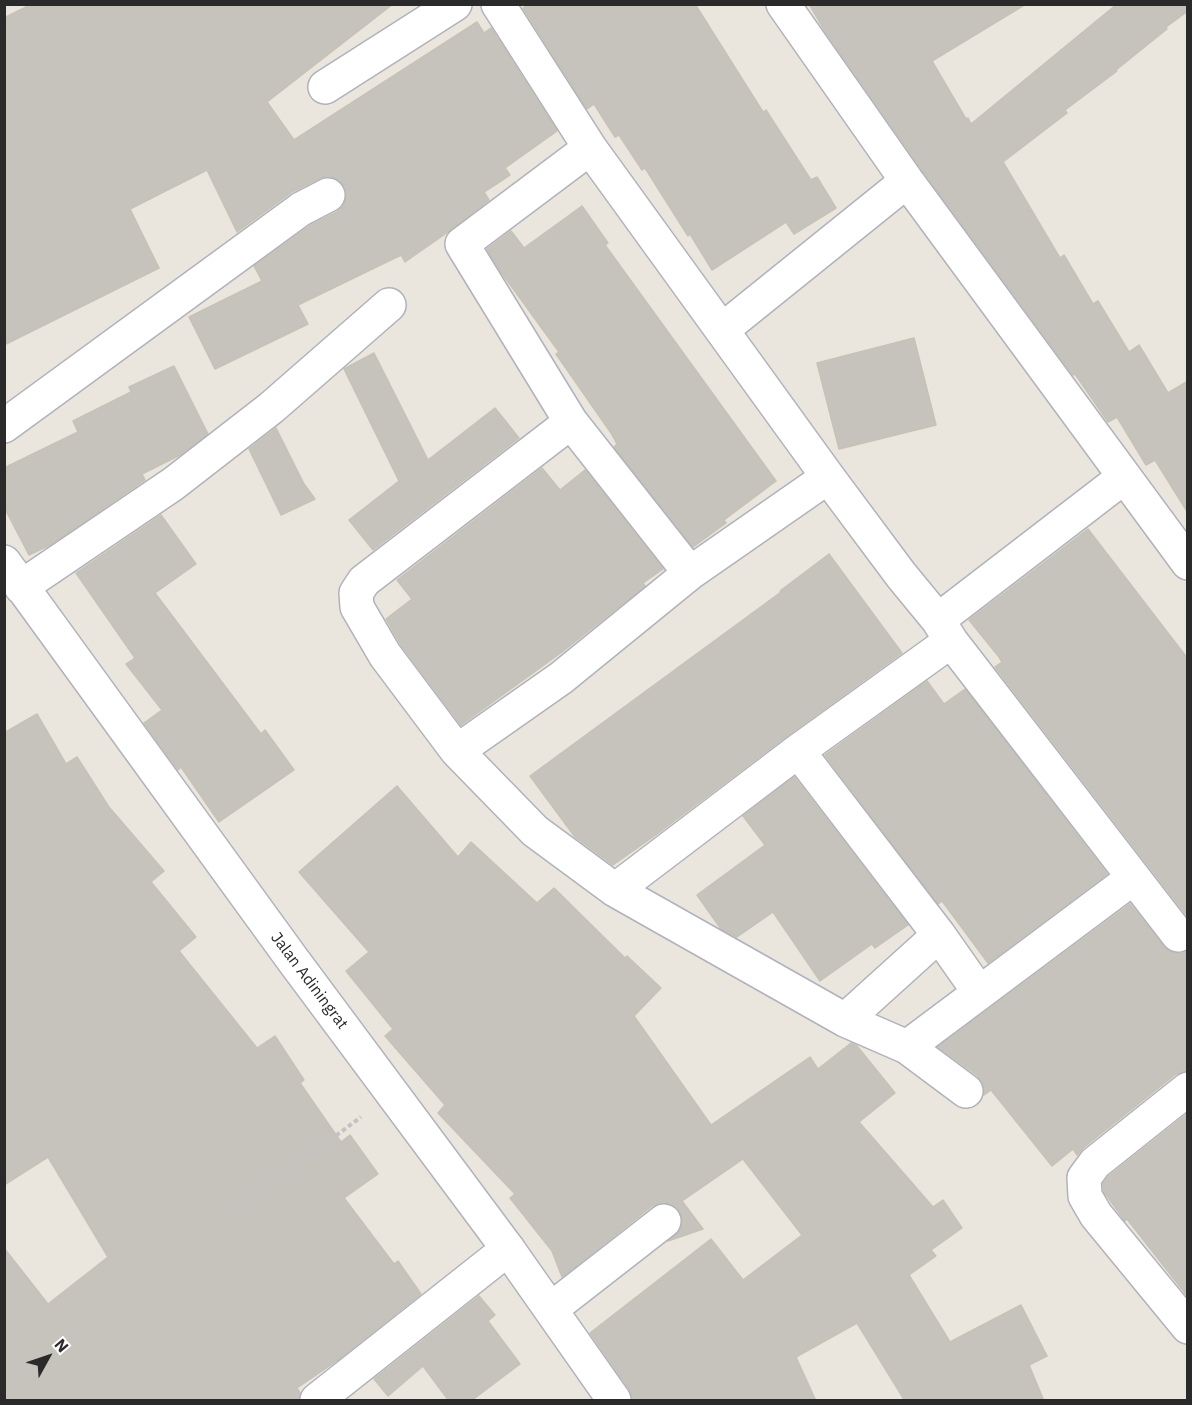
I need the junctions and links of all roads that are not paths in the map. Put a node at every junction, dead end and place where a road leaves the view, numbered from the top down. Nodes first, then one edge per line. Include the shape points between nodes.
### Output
1 (455, 4) edge
2 (498, 4) edge
3 (783, 4) edge
4 (325, 87) dead end
5 (590, 148) junction
6 (907, 181) junction
7 (328, 195) dead end
8 (389, 305) dead end
9 (722, 330) junction
10 (571, 422) junction
11 (4, 426) edge
12 (828, 477) junction
13 (1124, 477) junction
14 (1188, 563) edge
15 (690, 573) junction
16 (13, 574) edge
17 (944, 630) junction
18 (458, 751) junction
19 (798, 751) junction
20 (1132, 878) junction
21 (615, 890) junction
22 (939, 935) junction
23 (1178, 935) dead end
24 (979, 992) junction
25 (844, 1020) junction
26 (907, 1047) junction
27 (1188, 1089) edge
28 (966, 1091) dead end
29 (664, 1221) dead end
30 (508, 1249) junction
31 (551, 1309) junction
32 (1188, 1327) edge
33 (317, 1401) edge
34 (614, 1401) edge

1 - 4 street
2 - 5 street
3 - 6 street
5 - 9 street
5 - 10 street via 462,244
6 - 9 street
6 - 13 street
7 - 11 street via 301,209
8 - 16 street via 271,408 182,477
9 - 12 street
10 - 15 street
10 - 18 street via 364,581 356,593 357,607 385,654
12 - 15 street
12 - 17 street
13 - 14 street
13 - 17 street
15 - 18 street via 561,678
16 - 30 street, Jalan Adiningrat
17 - 19 street
17 - 20 street
18 - 21 street via 535,831
19 - 21 street
19 - 22 street
20 - 23 street
20 - 24 street
21 - 25 street
22 - 24 street
22 - 25 street
24 - 26 street
25 - 26 street
26 - 28 street
27 - 32 street via 1095,1162 1084,1178 1085,1196 1096,1215
29 - 31 street
30 - 31 street, Jalan Adiningrat
30 - 33 street
31 - 34 street, Jalan Adiningrat

